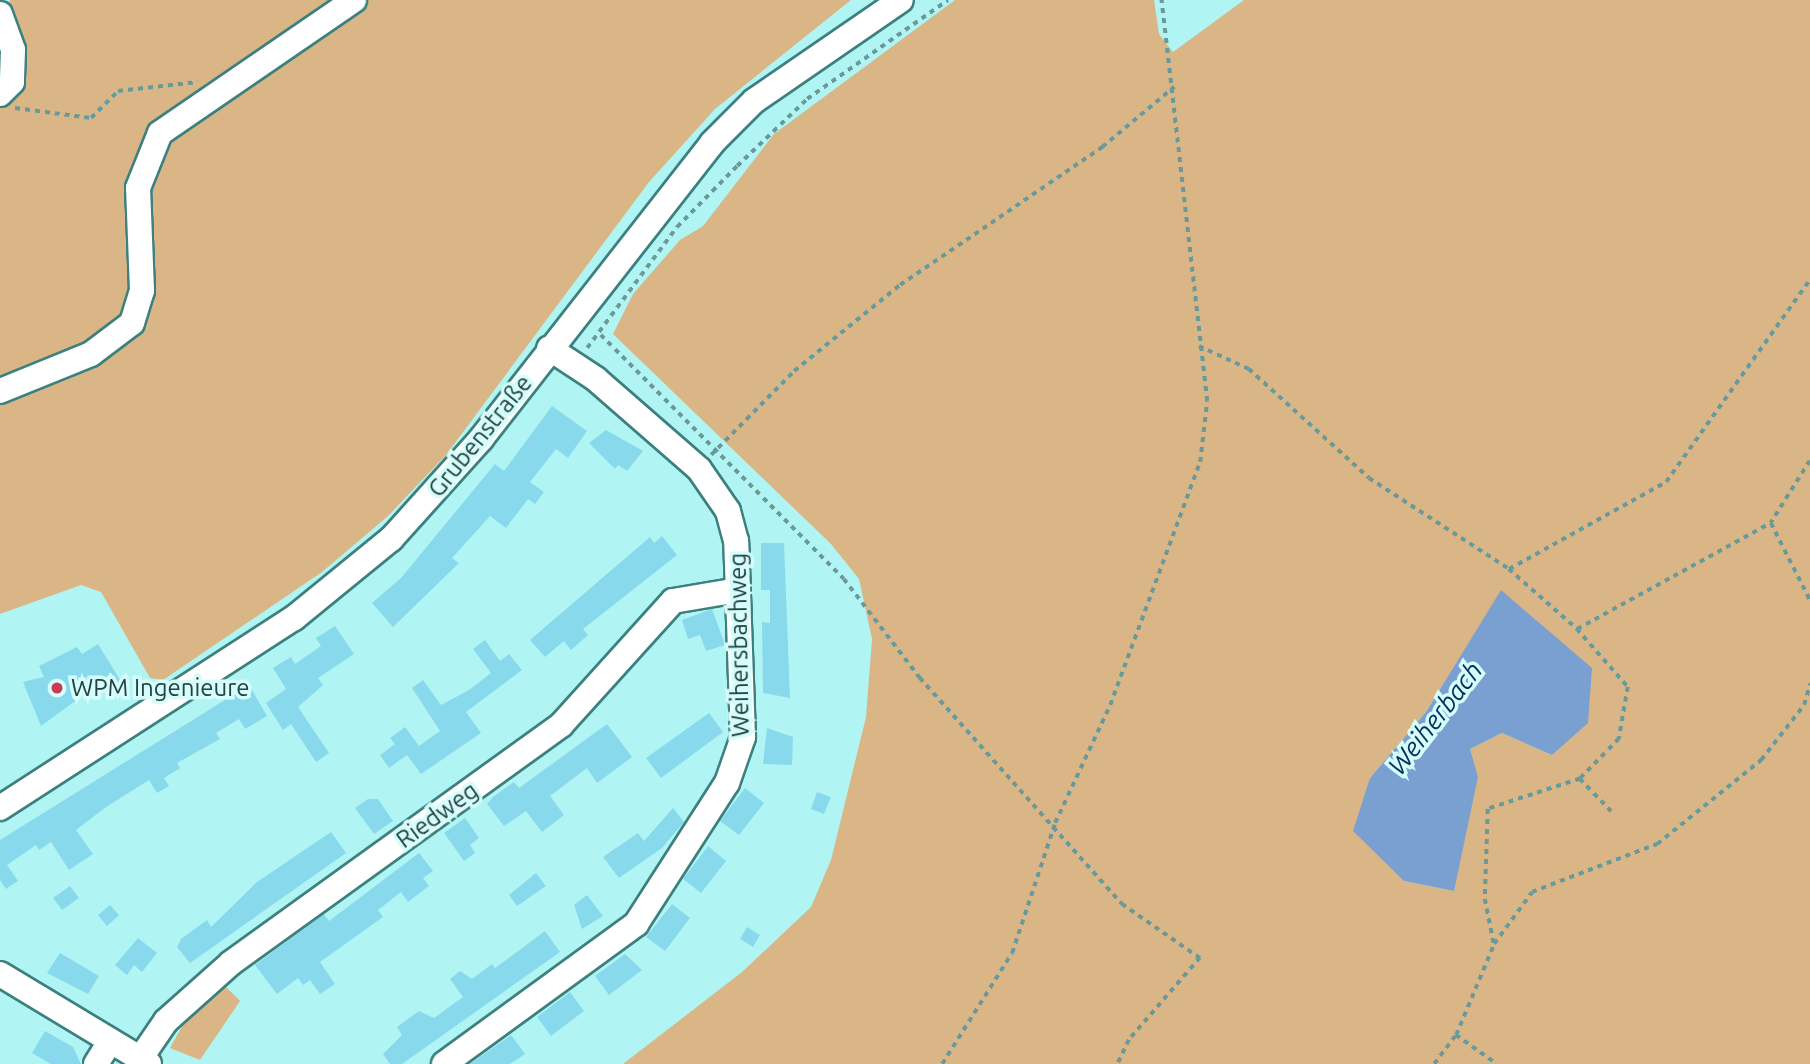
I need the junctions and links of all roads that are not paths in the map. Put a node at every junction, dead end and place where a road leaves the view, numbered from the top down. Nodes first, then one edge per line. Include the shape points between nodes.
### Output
1 (354, 0) edge
2 (901, 0) edge
3 (0, 14) edge
4 (0, 94) edge
5 (549, 348) junction
6 (0, 391) edge
7 (738, 590) junction
8 (0, 808) edge
9 (0, 974) edge
10 (110, 1042) junction
11 (144, 1061) edge
12 (96, 1064) edge
13 (444, 1064) edge

1 - 6 street via 160,133 149,149 138,188 142,291 132,323 91,354
2 - 5 street, Grubenstraße via 746,109 678,183
3 - 4 street via 13,50 12,82
5 - 7 street, Weihersbachweg via 716,489 736,541
5 - 8 street, Grubenstraße via 434,495 349,576
7 - 11 street, Riedweg via 673,601 561,725 231,963 166,1021
7 - 13 street, Weihersbachweg via 743,737 727,783 636,923
9 - 10 street
10 - 11 street
10 - 12 street

